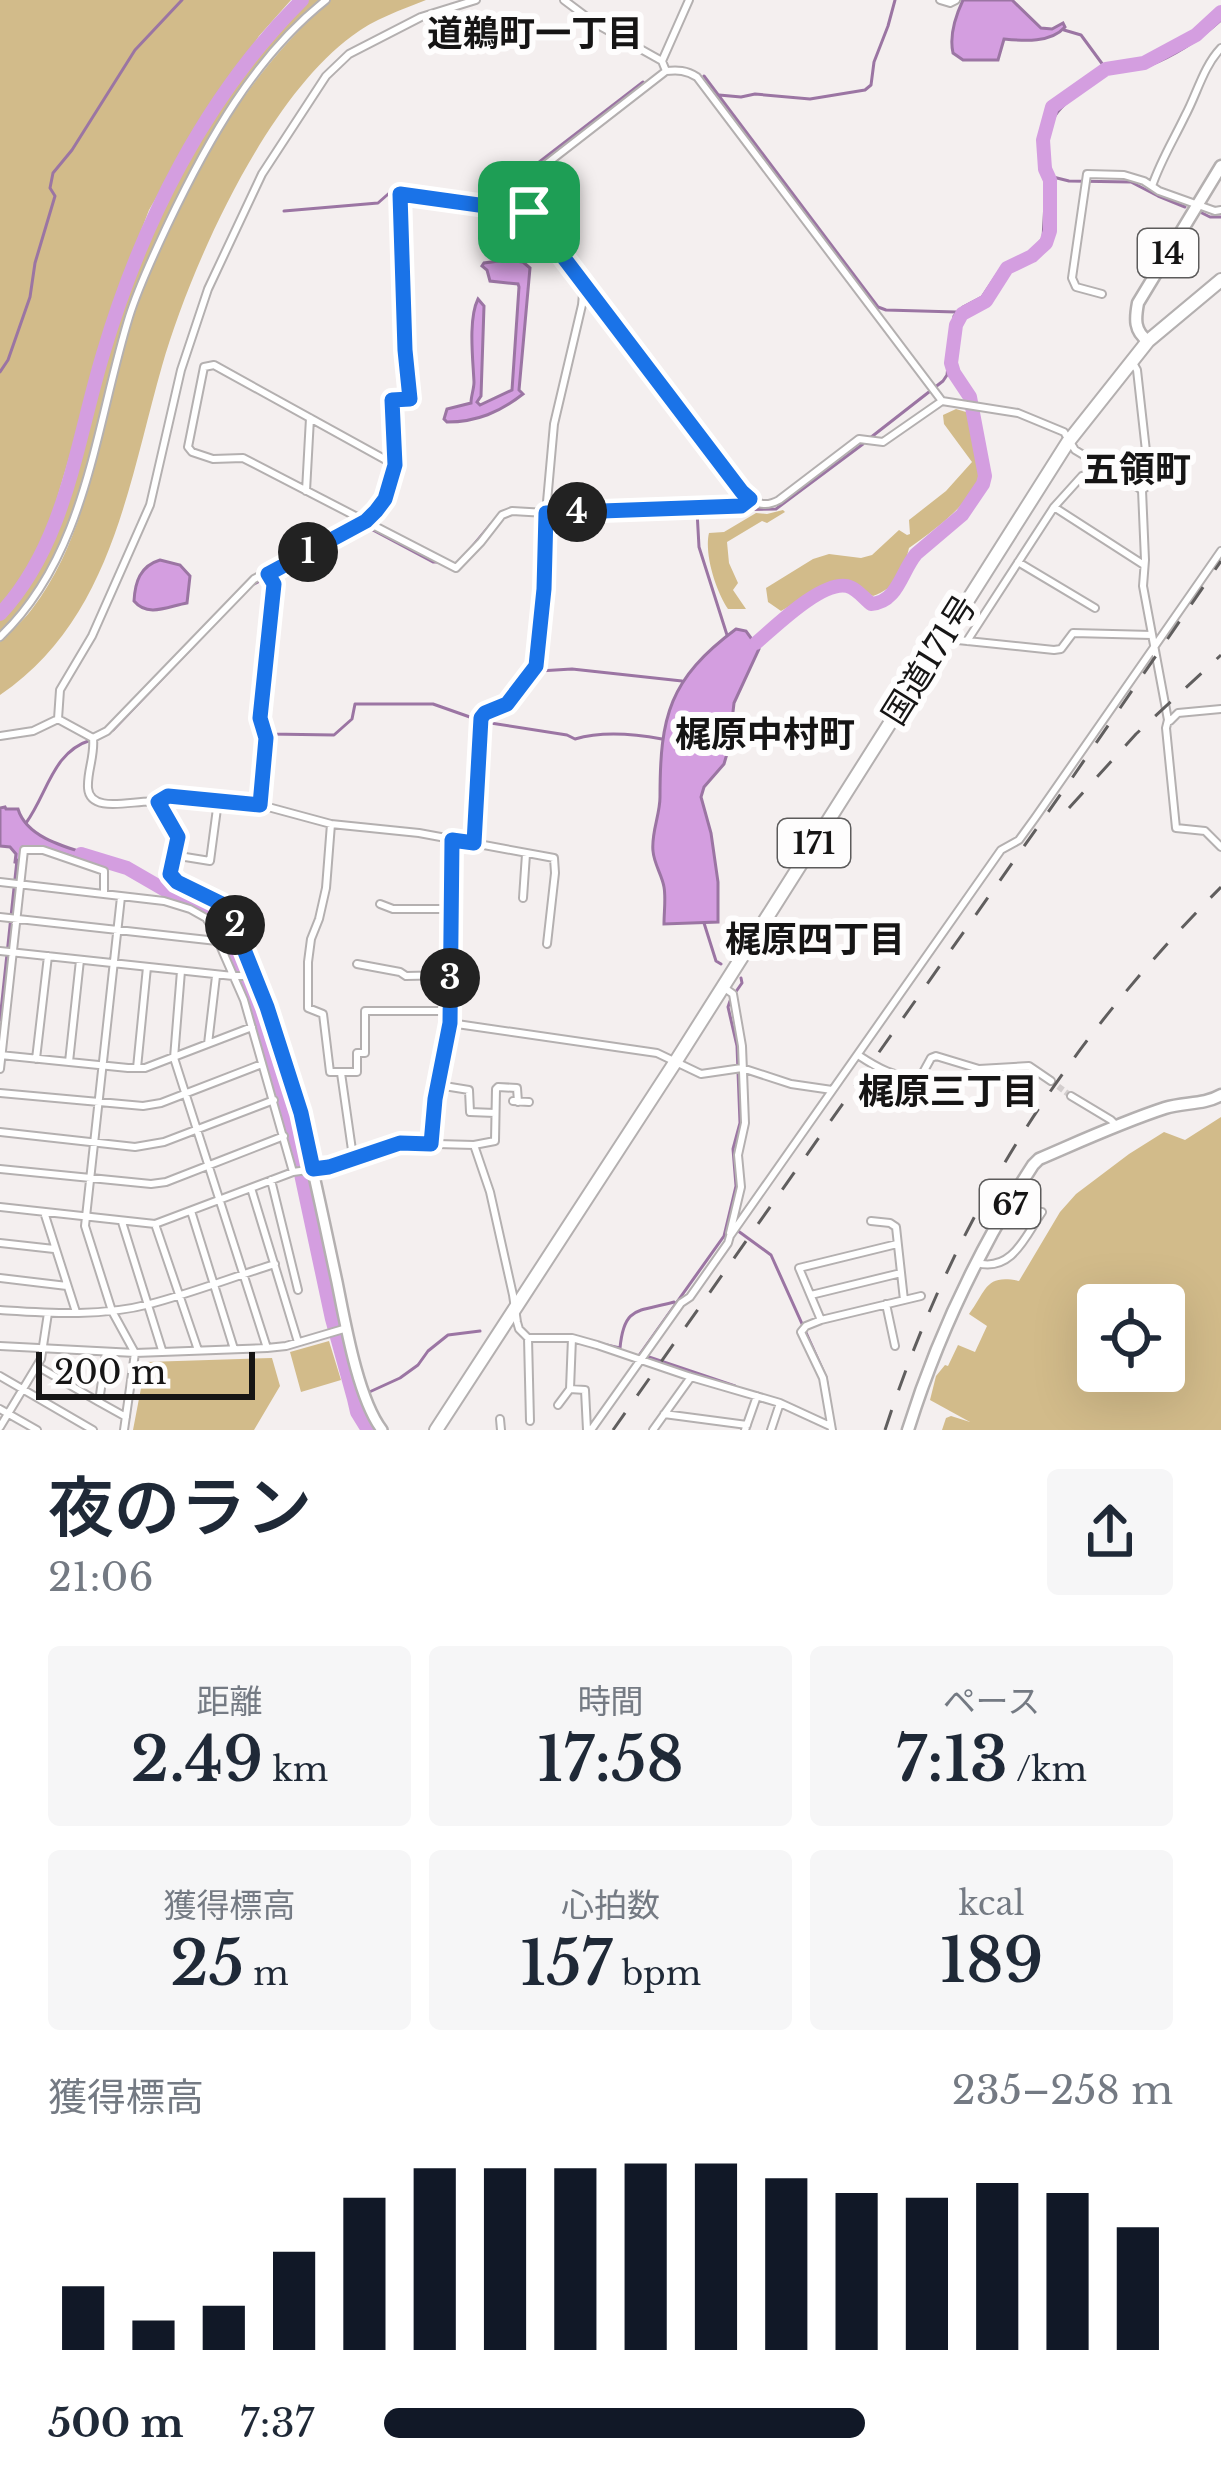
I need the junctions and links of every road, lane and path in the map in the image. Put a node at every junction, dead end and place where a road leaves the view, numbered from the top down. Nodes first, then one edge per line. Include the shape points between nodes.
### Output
1 (326, 0) edge
2 (476, 0) edge
3 (564, 0) edge
4 (688, 0) edge
5 (940, 0) edge
6 (956, 0) edge
7 (1221, 48) edge
8 (662, 61) junction
9 (666, 71) junction
10 (1221, 166) edge
11 (1152, 186) junction
12 (1198, 204) junction
13 (1221, 210) edge
14 (529, 212) junction
15 (1221, 280) edge
16 (584, 283) junction
17 (1102, 294) dead end
18 (1148, 341) junction
19 (1131, 362) junction
20 (942, 400) junction
21 (310, 418) junction
22 (1068, 442) junction
23 (395, 465) junction
24 (1107, 467) junction
25 (1142, 490) junction
26 (306, 491) junction
27 (750, 499) junction
28 (1054, 507) junction
29 (546, 513) junction
30 (366, 521) junction
31 (1221, 550) edge
32 (1018, 562) junction
33 (1144, 565) junction
34 (268, 574) junction
35 (1095, 608) dead end
36 (1152, 635) junction
37 (0, 637) edge
38 (943, 638) junction
39 (967, 640) junction
40 (1154, 648) junction
41 (1221, 709) edge
42 (58, 719) junction
43 (1167, 723) junction
44 (0, 736) edge
45 (93, 738) junction
46 (218, 801) junction
47 (158, 802) junction
48 (260, 805) junction
49 (331, 824) junction
50 (452, 840) junction
51 (474, 843) junction
52 (1221, 847) edge
53 (526, 854) junction
54 (179, 856) dead end
55 (0, 882) edge
56 (20, 884) junction
57 (104, 895) junction
58 (121, 897) junction
59 (523, 898) dead end
60 (380, 904) dead end
61 (450, 909) junction
62 (0, 917) edge
63 (16, 919) junction
64 (118, 930) junction
65 (218, 940) junction
66 (547, 944) dead end
67 (0, 951) edge
68 (12, 952) junction
69 (48, 956) junction
70 (80, 960) junction
71 (114, 964) junction
72 (357, 964) dead end
73 (147, 967) junction
74 (182, 970) junction
75 (216, 975) junction
76 (450, 975) junction
77 (233, 976) junction
78 (255, 976) junction
79 (730, 994) junction
80 (450, 1011) junction
81 (450, 1023) junction
82 (252, 1028) junction
83 (208, 1044) junction
84 (858, 1054) junction
85 (1, 1055) edge
86 (173, 1058) junction
87 (37, 1059) junction
88 (676, 1060) junction
89 (69, 1062) junction
90 (262, 1064) junction
91 (102, 1066) junction
92 (137, 1068) junction
93 (742, 1068) junction
94 (0, 1069) edge
95 (341, 1073) junction
96 (1051, 1081) tunnel mouth
97 (438, 1085) junction
98 (833, 1091) junction
99 (0, 1093) edge
100 (185, 1094) junction
101 (1071, 1096) tunnel mouth
102 (1221, 1096) edge
103 (274, 1100) junction
104 (529, 1102) dead end
105 (98, 1103) junction
106 (495, 1113) junction
107 (1117, 1126) junction
108 (197, 1130) junction
109 (0, 1132) edge
110 (284, 1136) junction
111 (94, 1143) junction
112 (431, 1144) junction
113 (474, 1145) junction
114 (353, 1157) junction
115 (209, 1166) junction
116 (0, 1168) edge
117 (313, 1169) junction
118 (293, 1172) junction
119 (89, 1179) junction
120 (271, 1180) junction
121 (251, 1188) junction
122 (220, 1200) junction
123 (0, 1207) edge
124 (191, 1211) junction
125 (44, 1212) junction
126 (1042, 1212) dead end
127 (85, 1216) junction
128 (872, 1221) dead end
129 (122, 1222) junction
130 (155, 1224) junction
131 (732, 1228) junction
132 (0, 1243) edge
133 (897, 1244) junction
134 (54, 1249) junction
135 (977, 1263) junction
136 (275, 1264) junction
137 (901, 1272) junction
138 (244, 1274) junction
139 (0, 1278) edge
140 (213, 1283) junction
141 (67, 1286) junction
142 (298, 1290) dead end
143 (180, 1294) junction
144 (811, 1295) junction
145 (921, 1296) dead end
146 (904, 1300) junction
147 (886, 1304) junction
148 (148, 1305) junction
149 (515, 1306) junction
150 (0, 1310) edge
151 (112, 1311) junction
152 (48, 1313) junction
153 (76, 1313) junction
154 (821, 1320) junction
155 (344, 1329) junction
156 (526, 1336) junction
157 (572, 1338) junction
158 (298, 1342) junction
159 (0, 1346) edge
160 (895, 1346) dead end
161 (234, 1348) junction
162 (267, 1348) junction
163 (44, 1350) junction
164 (198, 1350) junction
165 (106, 1352) junction
166 (162, 1352) junction
167 (135, 1353) junction
168 (641, 1359) junction
169 (37, 1366) junction
170 (0, 1376) edge
171 (691, 1377) junction
172 (570, 1389) junction
173 (22, 1390) junction
174 (757, 1396) junction
175 (99, 1402) junction
176 (780, 1403) junction
177 (558, 1405) dead end
178 (4, 1411) edge
179 (664, 1414) junction
180 (126, 1417) junction
181 (500, 1419) dead end
182 (530, 1421) dead end
183 (0, 1427) edge
184 (746, 1428) edge
185 (831, 1428) edge
186 (37, 1430) edge
187 (93, 1430) edge
188 (124, 1430) edge
189 (382, 1430) edge
190 (436, 1430) edge
191 (501, 1430) edge
192 (589, 1430) edge
193 (653, 1430) edge
194 (771, 1430) edge
195 (908, 1430) edge

1 - 37 street via 278,45 184,190 130,312 74,520 44,586
2 - 42 street via 349,54 262,174 208,289 151,506 60,690
3 - 8 street
4 - 8 street
5 - 6 street
7 - 11 street
8 - 9 street
9 - 14 street via 527,178 522,198
9 - 20 street via 697,76
10 - 12 main road, 14
11 - 12 street
11 - 17 street via 1124,175 1085,181 1072,278 1076,287
12 - 13 street
12 - 18 main road, 14 via 1138,303 1137,328
14 - 16 street
14 - 23 street via 400,194 410,399 392,400
15 - 18 highway, 国道171号 / 171
16 - 27 street
16 - 29 street via 554,424
18 - 19 highway, 国道171号 / 171
19 - 22 highway, 国道171号 / 171
19 - 25 street via 1149,478
20 - 22 street via 1018,413 1064,432
20 - 27 street via 890,438 860,439 774,503
21 - 23 street
21 - 26 street
21 - 26 street via 214,365 204,367 188,447 213,459 243,458
22 - 24 street
22 - 38 highway, 国道171号 / 171
23 - 30 street via 385,499
24 - 25 street
24 - 28 street via 1082,476
25 - 33 street
26 - 30 street
27 - 29 street via 741,506
28 - 32 street
28 - 33 street
29 - 30 street via 502,514 456,568
29 - 51 street via 536,666 507,704 481,718
30 - 34 street
31 - 40 street
32 - 35 street
32 - 39 street
33 - 36 street
34 - 45 street
34 - 48 street via 274,584
36 - 39 street via 1073,633 1054,650
36 - 40 street
38 - 39 street
38 - 79 highway, 国道171号 / 171
40 - 43 street
40 - 84 street
41 - 43 street via 1178,713
42 - 44 street
42 - 45 street
43 - 52 street via 1176,828 1205,831
45 - 47 street via 91,799
46 - 47 street
46 - 48 street
46 - 54 street via 210,861
47 - 78 street via 178,837 170,874 222,904
48 - 49 street
49 - 50 street
49 - 95 street via 307,997 308,1009 323,1014 330,1072
50 - 51 street
50 - 61 street
51 - 53 street
53 - 59 street
53 - 66 street via 555,861
55 - 56 street
56 - 57 street
56 - 57 street via 24,850 43,850 104,871
56 - 63 street
57 - 58 street
58 - 64 street
58 - 65 street via 190,909
60 - 61 street
61 - 76 street
62 - 63 street
63 - 64 street
63 - 68 street
64 - 65 street
64 - 71 street
65 - 77 street
67 - 68 street
68 - 69 street
68 - 85 street
69 - 70 street
69 - 87 street
70 - 71 street
70 - 89 street
71 - 73 street
71 - 91 street
72 - 76 street via 406,976
73 - 74 street
73 - 92 street
74 - 75 street
74 - 86 street
75 - 77 street
75 - 83 street
76 - 80 street
77 - 78 street
77 - 82 street
78 - 117 street
79 - 88 highway, 国道171号 / 171
79 - 93 street
80 - 81 street
80 - 95 street via 365,1011 365,1054 357,1053 357,1072
81 - 88 street
81 - 97 street
82 - 83 street
82 - 90 street
83 - 86 street
84 - 96 street via 895,1076 920,1078 936,1056 979,1069 1029,1066
84 - 98 street
85 - 87 street
85 - 94 street
86 - 92 street
86 - 100 street
87 - 89 street
88 - 93 street via 701,1074
88 - 149 highway, 国道171号 / 171
89 - 91 street
90 - 100 street
90 - 103 street
91 - 92 street
91 - 105 street
93 - 98 street
93 - 131 street via 745,1123
95 - 114 street
97 - 106 street via 470,1090 470,1112
97 - 112 street
98 - 131 street
99 - 105 street
100 - 105 street via 143,1106
100 - 108 street
101 - 107 street
102 - 107 main road, 67
103 - 108 street
103 - 110 street
104 - 106 street via 516,1101 518,1088 498,1087
105 - 111 street
106 - 113 street via 495,1141
107 - 135 main road, 67 via 1036,1162
108 - 111 street via 148,1146
108 - 115 street
109 - 111 street
110 - 115 street
110 - 118 street
111 - 119 street
112 - 113 street
112 - 114 street via 400,1143
113 - 149 street
114 - 117 street
115 - 119 street via 151,1184
115 - 122 street
116 - 119 street
117 - 118 street
117 - 155 street
118 - 120 street
119 - 127 street
120 - 121 street
120 - 142 street
121 - 122 street
121 - 136 street
122 - 124 street
122 - 138 street
123 - 125 street
124 - 130 street
124 - 140 street
125 - 127 street
125 - 134 street
126 - 135 street via 1011,1259
127 - 129 street
127 - 151 street
128 - 133 street via 896,1227
129 - 130 street
129 - 148 street
130 - 143 street
131 - 168 street
132 - 134 street
133 - 137 street
133 - 144 street via 799,1268
134 - 141 street
135 - 195 main road, 67
136 - 138 street
136 - 158 street
137 - 144 street
137 - 146 street
138 - 140 street
138 - 162 street
139 - 141 street
140 - 143 street
140 - 161 street
141 - 153 street
143 - 148 street
143 - 164 street
144 - 154 street
145 - 146 street
146 - 147 street
147 - 154 street
147 - 160 street
148 - 151 street
148 - 166 street
149 - 156 street
149 - 190 highway, 国道171号 / 171
150 - 152 street
151 - 153 street
151 - 167 street
152 - 153 street
152 - 163 street
154 - 185 street via 801,1332 823,1378
155 - 158 street
155 - 189 street
156 - 157 street
156 - 182 street
157 - 168 street
157 - 172 street
158 - 162 street
159 - 163 street
161 - 162 street
161 - 164 street
163 - 165 street
163 - 169 street
164 - 166 street
165 - 167 street
165 - 175 street
166 - 167 street
167 - 180 street
168 - 171 street
168 - 192 street
169 - 173 street
169 - 175 street
170 - 173 street
171 - 174 street
171 - 179 street
172 - 177 street
172 - 192 street via 585,1390
173 - 178 street
173 - 187 street
174 - 176 street
174 - 184 street
175 - 180 street
176 - 185 street
176 - 194 street
178 - 183 street
178 - 186 street
179 - 184 street
179 - 193 street
180 - 188 street
181 - 191 street

